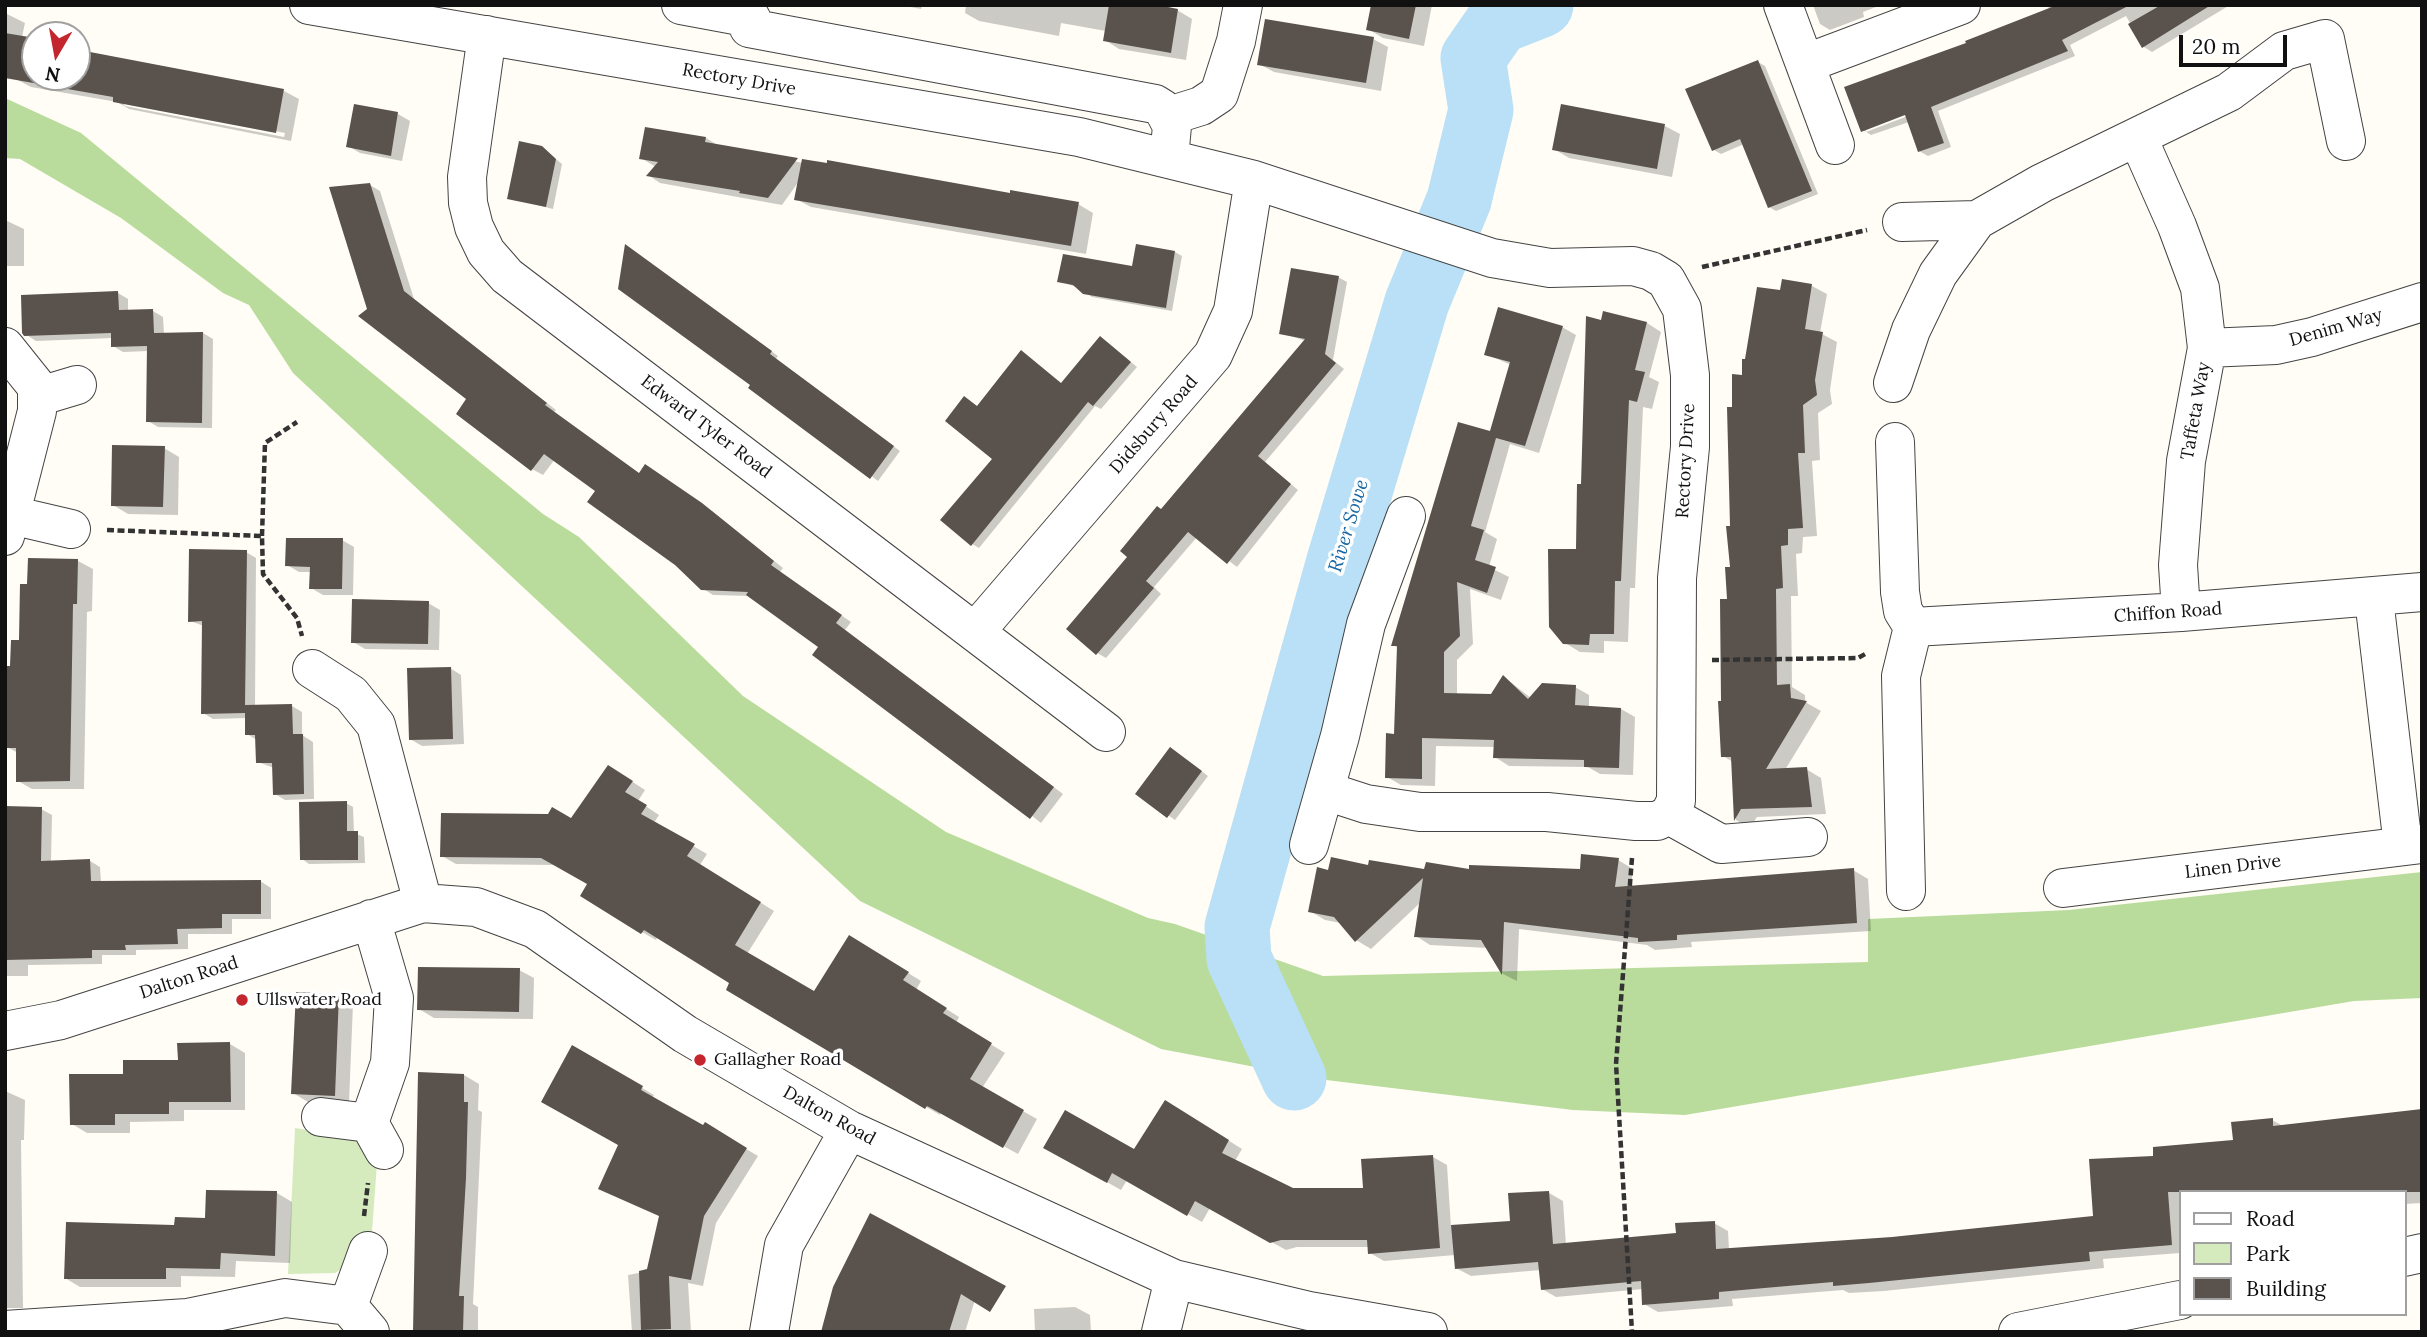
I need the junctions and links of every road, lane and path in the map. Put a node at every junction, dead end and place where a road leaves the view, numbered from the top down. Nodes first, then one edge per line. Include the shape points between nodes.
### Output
1 (309, 5) edge
2 (681, 5) edge
3 (1242, 5) edge
4 (1783, 5) edge
5 (1961, 5) edge
6 (751, 17) edge
7 (487, 35) junction
8 (1807, 63) junction
9 (739, 80) junction
10 (1169, 116) junction
11 (2138, 138) junction
12 (2346, 141) dead end
13 (1835, 145) dead end
14 (1168, 158) junction
15 (1254, 180) junction
16 (1977, 220) junction
17 (1902, 222) joint
18 (1666, 280) junction
19 (2422, 302) edge
20 (5, 346) edge
21 (2207, 348) junction
22 (1893, 383) dead end
23 (77, 385) dead end
24 (37, 404) junction
25 (297, 422) dead end
26 (1895, 442) dead end
27 (1406, 516) dead end
28 (8, 526) edge
29 (71, 529) joint
30 (262, 536) junction
31 (2422, 592) edge
32 (2374, 598) junction
33 (2181, 612) junction
34 (1913, 627) junction
35 (975, 632) junction
36 (1676, 661) junction
37 (312, 669) joint
38 (1106, 732) dead end
39 (1326, 791) junction
40 (1652, 818) junction
41 (1808, 837) dead end
42 (1309, 845) dead end
43 (2413, 845) edge
44 (2063, 888) dead end
45 (1906, 891) dead end
46 (423, 903) junction
47 (371, 919) junction
48 (5, 1031) edge
49 (321, 1117) dead end
50 (849, 1130) junction
51 (376, 1137) junction
52 (368, 1251) joint
53 (1174, 1279) junction
54 (2178, 1300) edge
55 (359, 1319) edge
56 (5, 1330) edge
57 (769, 1332) edge
58 (1161, 1332) edge
59 (1428, 1332) edge
60 (1632, 1332) edge
61 (2018, 1332) edge

1 - 7 street, Rectory Drive
2 - 6 street
3 - 10 street via 1234,51 1219,94 1201,106
4 - 8 street
5 - 8 street
6 - 9 street
6 - 10 street via 1154,104
7 - 9 street, Rectory Drive
7 - 35 street, Edward Tyler Road via 467,177 474,227 486,252 507,276
8 - 13 street
9 - 14 street, Rectory Drive via 1079,137
10 - 14 street
11 - 12 street via 2229,92 2284,51 2325,39
11 - 16 street
11 - 21 street, Taffeta Way via 2200,288
14 - 15 street, Rectory Drive
15 - 18 street, Rectory Drive via 1492,258 1550,268 1633,266
15 - 35 street, Didsbury Road via 1233,311 1213,355
16 - 17 street
16 - 22 street via 1938,274 1911,330
17 - 18 path via 1693,269
18 - 36 street, Rectory Drive via 1682,309 1690,375 1690,447 1677,578
19 - 21 street, Denim Way via 2276,345
20 - 24 street via 37,387
21 - 33 street, Taffeta Way via 2186,461 2178,565
23 - 24 street
24 - 28 street
25 - 30 path via 265,443
26 - 34 street via 1900,592 1903,611
27 - 39 street via 1366,624
28 - 29 street
29 - 30 path
30 - 37 path via 263,574 297,618
31 - 32 street, Chiffon Road
32 - 33 street, Chiffon Road
32 - 43 street, Linen Drive
33 - 34 street, Chiffon Road
34 - 36 path via 1858,658
34 - 45 street via 1901,676
35 - 38 street, Edward Tyler Road
36 - 40 street, Rectory Drive via 1676,801
37 - 46 street via 351,694 376,725
39 - 40 street via 1366,804 1420,812
39 - 42 street
40 - 41 street via 1721,844
40 - 60 path via 1616,1064
43 - 44 street, Linen Drive
46 - 47 street, Dalton Road
46 - 50 street, Dalton Road via 476,907 535,929 685,1034
47 - 48 street, Dalton Road via 61,1020
47 - 51 street via 394,998 390,1063
49 - 51 street
50 - 53 street, Dalton Road
50 - 57 street via 785,1245
51 - 52 path via 364,1215
52 - 55 street
53 - 58 street
53 - 59 street, Dalton Road via 1309,1311
54 - 61 street
55 - 56 street via 285,1298 187,1318

